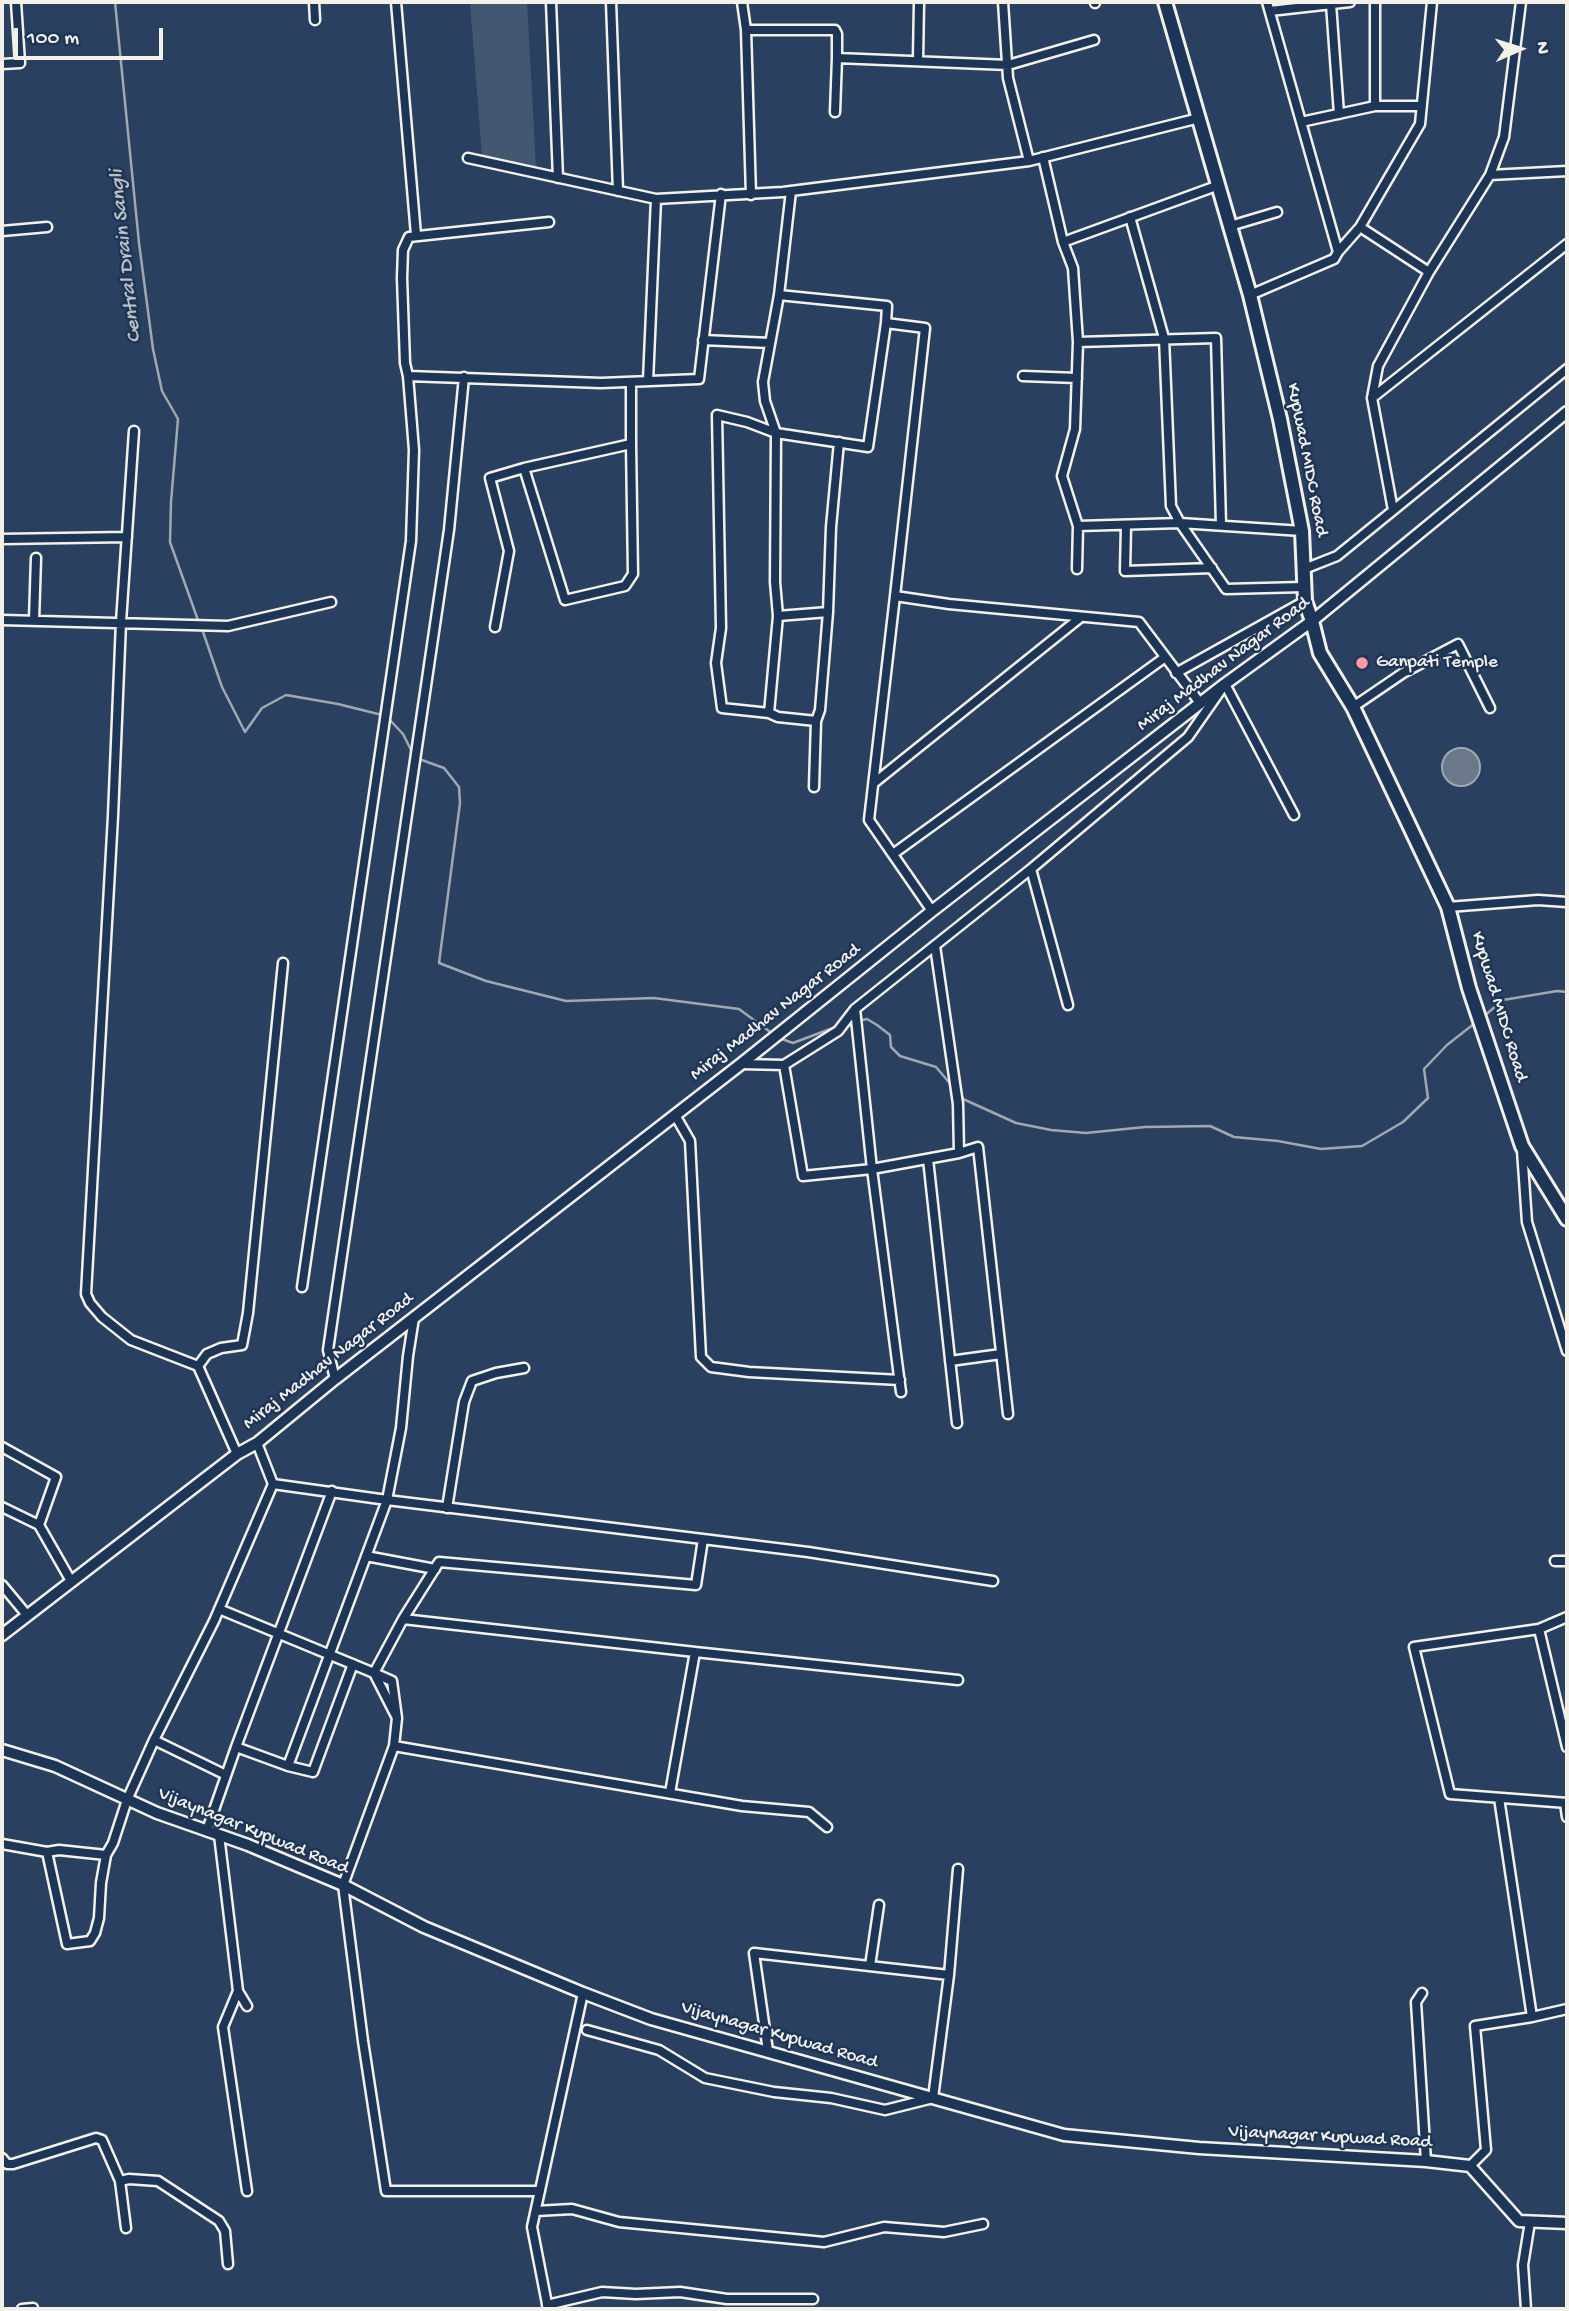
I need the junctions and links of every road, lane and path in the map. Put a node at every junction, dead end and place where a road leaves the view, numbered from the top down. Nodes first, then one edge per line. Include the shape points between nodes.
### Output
1 (16, 2) edge
2 (314, 2) edge
3 (396, 2) edge
4 (551, 2) edge
5 (611, 2) edge
6 (743, 2) edge
7 (919, 2) edge
8 (1003, 2) edge
9 (1166, 2) edge
10 (1350, 2) edge
11 (1375, 2) edge
12 (1432, 2) edge
13 (1521, 2) edge
14 (1331, 4) junction
15 (1269, 6) edge
16 (315, 20) dead end
17 (746, 30) junction
18 (1094, 40) dead end
19 (837, 58) junction
20 (918, 60) junction
21 (2, 64) edge
22 (1007, 65) junction
23 (1375, 106) junction
24 (1421, 106) junction
25 (835, 112) dead end
26 (1339, 114) junction
27 (1199, 118) junction
28 (1301, 122) junction
29 (468, 158) dead end
30 (1043, 158) junction
31 (1029, 161) junction
32 (1567, 171) edge
33 (1490, 175) junction
34 (558, 178) junction
35 (1219, 185) junction
36 (618, 191) junction
37 (791, 191) junction
38 (721, 194) junction
39 (751, 195) junction
40 (656, 199) junction
41 (1277, 212) dead end
42 (1130, 217) junction
43 (549, 222) dead end
44 (2, 223) edge
45 (1230, 226) junction
46 (47, 227) dead end
47 (1360, 227) junction
48 (2, 231) edge
49 (416, 235) junction
50 (1063, 242) junction
51 (1567, 244) edge
52 (1338, 253) junction
53 (1429, 272) junction
54 (779, 295) junction
55 (1250, 295) junction
56 (886, 323) junction
57 (1164, 338) junction
58 (703, 340) junction
59 (1078, 342) junction
60 (770, 343) junction
61 (1567, 369) edge
62 (408, 376) junction
63 (1023, 376) dead end
64 (464, 377) junction
65 (1077, 378) junction
66 (648, 381) junction
67 (631, 382) junction
68 (1372, 398) junction
69 (1567, 412) edge
70 (134, 431) dead end
71 (776, 433) junction
72 (839, 442) junction
73 (632, 443) junction
74 (524, 468) junction
75 (1393, 510) junction
76 (1180, 523) junction
77 (1221, 524) junction
78 (1078, 526) junction
79 (1126, 526) junction
80 (1303, 531) junction
81 (127, 537) junction
82 (2, 539) edge
83 (36, 558) dead end
84 (1212, 568) junction
85 (1077, 569) dead end
86 (1304, 569) junction
87 (1303, 587) junction
88 (895, 596) junction
89 (1305, 601) junction
90 (331, 602) dead end
91 (828, 612) junction
92 (778, 616) junction
93 (1082, 617) junction
94 (2, 620) edge
95 (34, 620) junction
96 (1312, 621) junction
97 (121, 622) junction
98 (495, 627) dead end
99 (1164, 658) junction
100 (1176, 673) junction
101 (1225, 684) junction
102 (1200, 703) junction
103 (1353, 707) junction
104 (1489, 708) dead end
105 (769, 713) junction
106 (816, 721) junction
107 (874, 783) junction
108 (814, 787) dead end
109 (1294, 815) dead end
110 (893, 854) junction
111 (1031, 869) junction
112 (1567, 902) edge
113 (1448, 907) junction
114 (932, 911) junction
115 (935, 946) junction
116 (283, 963) dead end
117 (1068, 1005) dead end
118 (856, 1009) junction
119 (741, 1064) junction
120 (784, 1065) junction
121 (675, 1115) junction
122 (1522, 1146) junction
123 (959, 1153) junction
124 (928, 1159) junction
125 (872, 1168) junction
126 (1567, 1219) edge
127 (302, 1287) dead end
128 (414, 1318) junction
129 (1567, 1351) edge
130 (1001, 1354) junction
131 (950, 1362) junction
132 (198, 1366) junction
133 (524, 1368) dead end
134 (335, 1379) junction
135 (900, 1380) junction
136 (901, 1392) dead end
137 (1008, 1414) dead end
138 (957, 1423) dead end
139 (257, 1443) junction
140 (2, 1447) edge
141 (237, 1454) junction
142 (273, 1484) junction
143 (332, 1491) junction
144 (387, 1500) junction
145 (2, 1507) edge
146 (447, 1508) junction
147 (39, 1525) junction
148 (703, 1539) junction
149 (366, 1556) junction
150 (1555, 1561) dead end
151 (1567, 1561) edge
152 (435, 1569) junction
153 (71, 1581) junction
154 (993, 1581) dead end
155 (2, 1585) edge
156 (219, 1609) junction
157 (27, 1615) junction
158 (1567, 1617) edge
159 (403, 1619) junction
160 (1539, 1629) junction
161 (280, 1633) junction
162 (2, 1635) edge
163 (695, 1652) junction
164 (330, 1654) junction
165 (353, 1664) junction
166 (374, 1673) junction
167 (958, 1679) dead end
168 (154, 1740) junction
169 (394, 1746) junction
170 (236, 1747) junction
171 (1567, 1747) edge
172 (2, 1750) edge
173 (288, 1766) junction
174 (226, 1775) junction
175 (670, 1793) junction
176 (1499, 1798) junction
177 (127, 1800) junction
178 (1566, 1803) edge
179 (1567, 1817) edge
180 (827, 1826) dead end
181 (207, 1830) junction
182 (219, 1835) junction
183 (2, 1844) edge
184 (47, 1852) junction
185 (106, 1855) junction
186 (958, 1869) dead end
187 (343, 1885) junction
188 (878, 1905) dead end
189 (870, 1966) junction
190 (949, 1975) junction
191 (238, 1991) junction
192 (583, 1993) junction
193 (1422, 1993) dead end
194 (247, 2006) dead end
195 (1567, 2009) edge
196 (1532, 2017) junction
197 (587, 2030) dead end
198 (768, 2051) junction
199 (933, 2098) junction
200 (2, 2158) edge
201 (1426, 2161) junction
202 (1470, 2166) junction
203 (120, 2181) junction
204 (247, 2191) dead end
205 (540, 2191) junction
206 (536, 2211) junction
207 (1530, 2222) junction
208 (983, 2224) dead end
209 (1567, 2224) edge
210 (126, 2228) dead end
211 (228, 2264) dead end
212 (813, 2299) dead end
213 (547, 2307) edge
214 (33, 2308) edge
215 (22, 2309) edge
216 (1526, 2309) edge

1 - 21 street via 20,63
2 - 16 street
3 - 49 street
4 - 34 street
5 - 36 street
6 - 17 street
7 - 20 street
8 - 22 street
9 - 27 main road, Kupwad MIDC Road
10 - 14 street
11 - 23 street
12 - 24 street
13 - 33 street via 1504,137
14 - 15 street
14 - 26 street
15 - 28 street
17 - 19 street via 835,30
17 - 39 street
18 - 22 street
19 - 20 street
19 - 25 street
20 - 22 street
22 - 31 street
23 - 24 street
23 - 26 street
24 - 47 street via 1420,124
26 - 28 street
27 - 30 street
27 - 35 main road, Kupwad MIDC Road
28 - 52 street
29 - 34 street
30 - 31 street
30 - 50 street
31 - 37 street
32 - 33 street
33 - 53 street
34 - 36 street
35 - 42 street
35 - 45 main road, Kupwad MIDC Road
36 - 40 street
37 - 39 street
37 - 54 street
38 - 39 street
38 - 40 street
38 - 58 street
40 - 66 street
41 - 45 street
42 - 50 street
42 - 57 street
43 - 49 street
44 - 48 street
45 - 55 main road, Kupwad MIDC Road
46 - 48 street
47 - 52 street
47 - 53 street
49 - 62 street via 409,237 403,250
50 - 59 street via 1073,268
51 - 68 street
52 - 55 street via 1334,259
53 - 68 street via 1378,366
54 - 56 street via 887,306
54 - 60 street
55 - 80 main road, Kupwad MIDC Road
56 - 72 street via 868,447
56 - 88 street via 925,328
57 - 59 street
57 - 76 street via 1171,506
57 - 77 street via 1216,338
58 - 60 street
58 - 66 street via 699,379
59 - 65 street
60 - 71 street via 763,382
61 - 75 street
62 - 64 street
62 - 127 street via 414,450 411,541
63 - 65 street
64 - 67 street
64 - 134 street via 449,530 328,1350
65 - 78 street via 1075,429 1062,476
66 - 67 street
67 - 73 street
68 - 75 street
69 - 96 street, Miraj Madhav Nagar Road
70 - 81 street
71 - 72 street
71 - 92 street
71 - 105 street via 717,415 720,628 716,663 722,708
72 - 91 street
73 - 74 street
73 - 74 street via 633,574 625,586 565,600
74 - 98 street via 490,478 509,551
75 - 86 street via 1337,556
76 - 77 street
76 - 79 street
76 - 84 street
77 - 80 street
78 - 79 street
78 - 85 street
79 - 84 street via 1125,571
80 - 86 main road, Kupwad MIDC Road
81 - 82 street
81 - 97 street
83 - 95 street
84 - 87 street via 1226,589
86 - 87 main road, Kupwad MIDC Road
87 - 89 main road, Kupwad MIDC Road
88 - 93 street
88 - 107 street
89 - 96 main road, Kupwad MIDC Road
89 - 100 street
90 - 97 street via 228,626
91 - 92 street
91 - 106 street
92 - 105 street
93 - 99 street via 1139,622
93 - 107 street
94 - 95 street
95 - 97 street
96 - 101 street, Miraj Madhav Nagar Road
96 - 103 main road, Kupwad MIDC Road via 1320,653
97 - 132 street via 86,1294 102,1317 131,1340
99 - 100 street
99 - 110 street
100 - 102 street
101 - 102 street, Miraj Madhav Nagar Road
101 - 109 street
101 - 111 street via 1188,737
102 - 114 street, Miraj Madhav Nagar Road
103 - 104 street via 1458,644
103 - 113 main road, Kupwad MIDC Road
105 - 106 street
106 - 108 street
107 - 110 street via 869,820
110 - 114 street
111 - 115 street
111 - 117 street
112 - 113 street
113 - 122 main road, Kupwad MIDC Road via 1469,988
114 - 119 street, Miraj Madhav Nagar Road
115 - 118 street
115 - 123 street via 958,1104
116 - 132 street via 242,1345 206,1354
118 - 120 street via 838,1031
118 - 125 street
119 - 120 street
119 - 121 street, Miraj Madhav Nagar Road
120 - 125 street via 803,1176
121 - 128 street, Miraj Madhav Nagar Road
121 - 135 street via 690,1141 701,1357 711,1367 749,1372
122 - 126 main road, Kupwad MIDC Road
122 - 129 street via 1527,1222
123 - 124 street
123 - 130 street via 978,1147
124 - 125 street
124 - 131 street
125 - 135 street
128 - 134 street, Miraj Madhav Nagar Road
128 - 144 street
130 - 131 street
130 - 137 street
131 - 138 street
132 - 141 street
133 - 146 street via 472,1381 464,1402
134 - 139 street, Miraj Madhav Nagar Road
135 - 136 street
139 - 141 street, Miraj Madhav Nagar Road
139 - 142 street
140 - 147 street via 57,1477
141 - 153 street, Miraj Madhav Nagar Road
142 - 143 street
142 - 156 street
143 - 144 street
143 - 161 street
144 - 146 street
144 - 149 street
145 - 147 street
146 - 148 street
147 - 153 street
148 - 152 street via 696,1585 439,1562
148 - 154 street
149 - 152 street
149 - 164 street
150 - 151 street
152 - 159 street
153 - 157 street, Miraj Madhav Nagar Road
155 - 157 street
156 - 161 street
156 - 168 street
157 - 162 street, Miraj Madhav Nagar Road
158 - 160 street
159 - 163 street
159 - 166 street
160 - 171 street
160 - 176 street via 1414,1647 1450,1794
161 - 164 street
161 - 170 street
163 - 167 street
163 - 175 street
164 - 165 street
164 - 173 street
165 - 166 street
165 - 173 street via 313,1772
166 - 169 street via 392,1681 397,1718
168 - 174 street
168 - 177 street
169 - 175 street
169 - 187 street
170 - 173 street
170 - 174 street
172 - 177 street, Vijaynagar Kupwad Road via 55,1766
174 - 181 street
175 - 180 street via 809,1812
176 - 178 street
176 - 196 street
177 - 181 street, Vijaynagar Kupwad Road
177 - 185 street
178 - 179 street
181 - 182 street, Vijaynagar Kupwad Road
182 - 187 street, Vijaynagar Kupwad Road
182 - 191 street
183 - 184 street
184 - 185 street
184 - 185 street via 67,1944 90,1941 95,1933
186 - 190 street
187 - 192 street, Vijaynagar Kupwad Road via 424,1927
187 - 205 street via 386,2191
188 - 189 street
189 - 190 street
189 - 198 street via 754,1953
190 - 199 street
191 - 194 street
191 - 204 street via 223,2027
192 - 198 street, Vijaynagar Kupwad Road via 651,2019
192 - 205 street
193 - 201 street via 1416,2002
195 - 196 street
196 - 202 street via 1475,2026 1486,2150
197 - 199 street via 659,2050 705,2078 774,2092 885,2110
198 - 199 street, Vijaynagar Kupwad Road
199 - 201 street, Vijaynagar Kupwad Road via 1064,2135
200 - 203 street via 13,2164 96,2138 102,2140
201 - 202 street, Vijaynagar Kupwad Road
202 - 207 street via 1519,2221
203 - 210 street
203 - 211 street via 158,2181 219,2221 225,2231
205 - 206 street
206 - 208 street via 572,2209 619,2222 824,2242 884,2227 944,2232
206 - 213 street via 532,2227
207 - 209 street
207 - 216 street via 1522,2264
212 - 213 street via 602,2292
214 - 215 street

